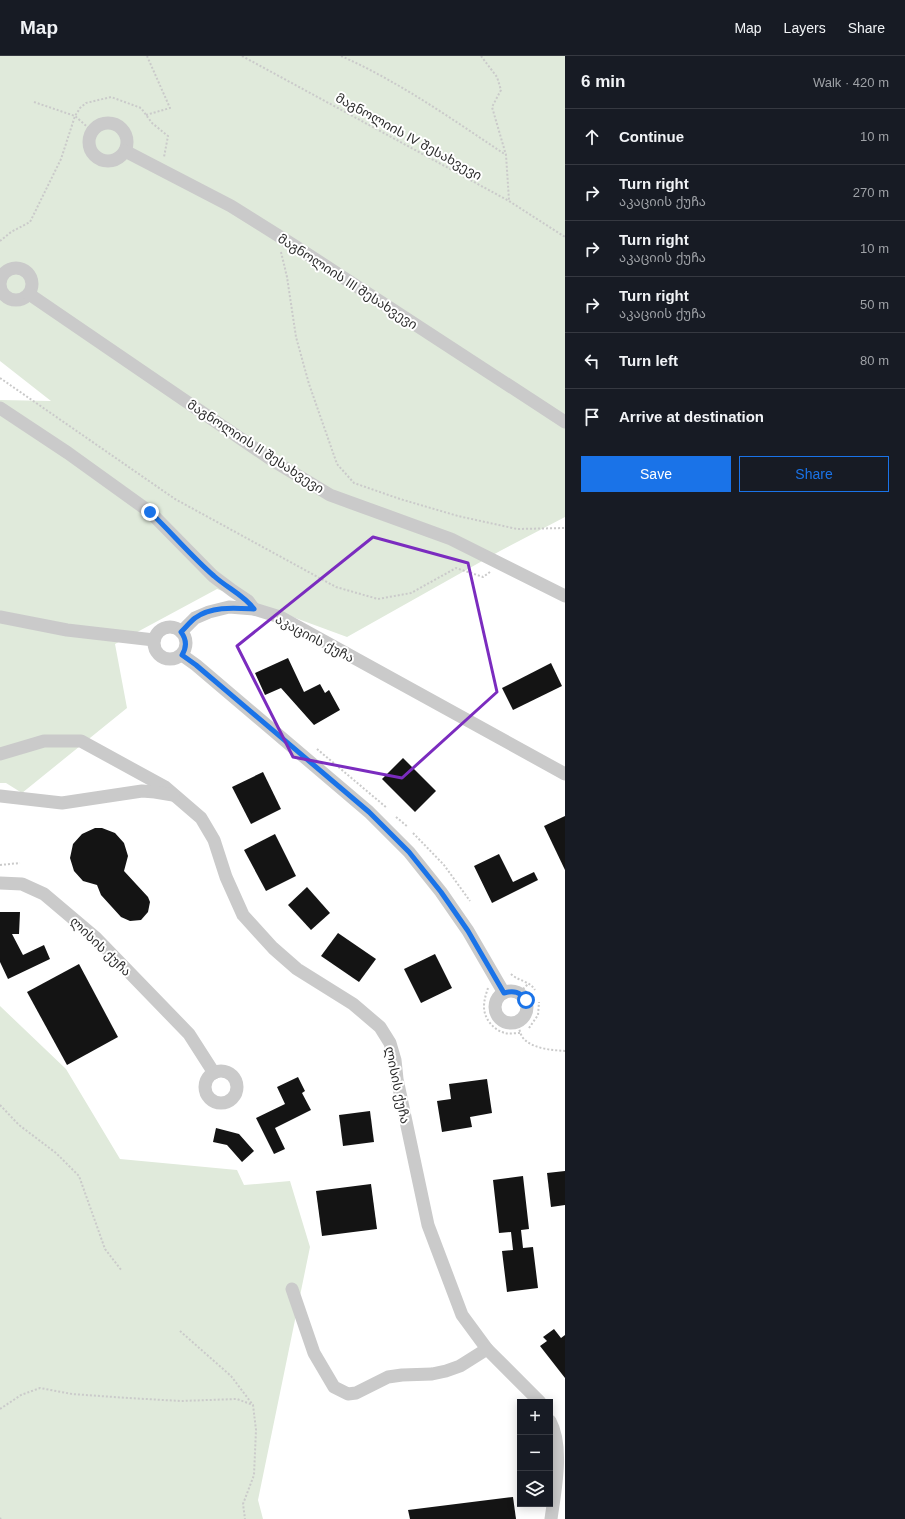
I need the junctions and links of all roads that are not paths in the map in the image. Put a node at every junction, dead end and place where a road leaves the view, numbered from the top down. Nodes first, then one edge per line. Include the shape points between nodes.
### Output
1 (125, 151) junction
2 (0, 279) edge
3 (28, 294) junction
4 (0, 408) edge
5 (565, 422) edge
6 (565, 596) edge
7 (254, 609) junction
8 (0, 617) edge
9 (181, 632) junction
10 (154, 640) junction
11 (182, 655) junction
12 (0, 754) edge
13 (565, 774) edge
14 (0, 796) edge
15 (175, 796) junction
16 (0, 883) edge
17 (504, 993) junction
18 (214, 1073) dead end
19 (292, 1289) dead end
20 (487, 1349) junction
21 (537, 1399) edge
22 (553, 1426) edge
23 (551, 1519) edge

1 - 1 street via 110,161 98,158 93,154 89,143 92,131 102,124 115,124 124,133 127,145
1 - 5 street, მაგნოლიის III შესახვევი via 231,206
2 - 3 street via 2,290 9,298 19,300
2 - 3 street via 11,269 21,269 29,275 32,285
3 - 6 street, მაგნოლიის II შესახვევი via 272,460 330,495 451,538
4 - 7 street via 150,512 213,576 248,601
7 - 9 street, აკაციის ქუჩა via 229,607 209,612 195,618
7 - 13 street, აკაციის ქუჩა via 280,617
8 - 10 street via 67,630
9 - 10 street via 174,627 165,628 158,632
9 - 11 street via 186,646
10 - 11 street via 153,646 159,656 171,660
11 - 17 street via 369,812 409,852 459,918
12 - 15 street, ლისის ქუჩა via 44,741 81,741 165,787
14 - 15 street, ლისის ქუჩა via 62,803 142,791
15 - 20 street, ლისის ქუჩა via 201,818 214,840 226,877 243,915 273,948 297,969 353,1004 380,1027 390,1043 428,1225 462,1315
16 - 18 street, ლისის ქუჩა via 22,884 44,894 96,938 189,1034
17 - 17 street via 514,991 526,1000 527,1011 522,1020 522,1028 498,1017 495,1006
19 - 20 street via 314,1353 334,1387 348,1394 356,1393 388,1377 446,1371 460,1366
20 - 21 street, ლისის ქუჩა
22 - 23 street via 558,1462

